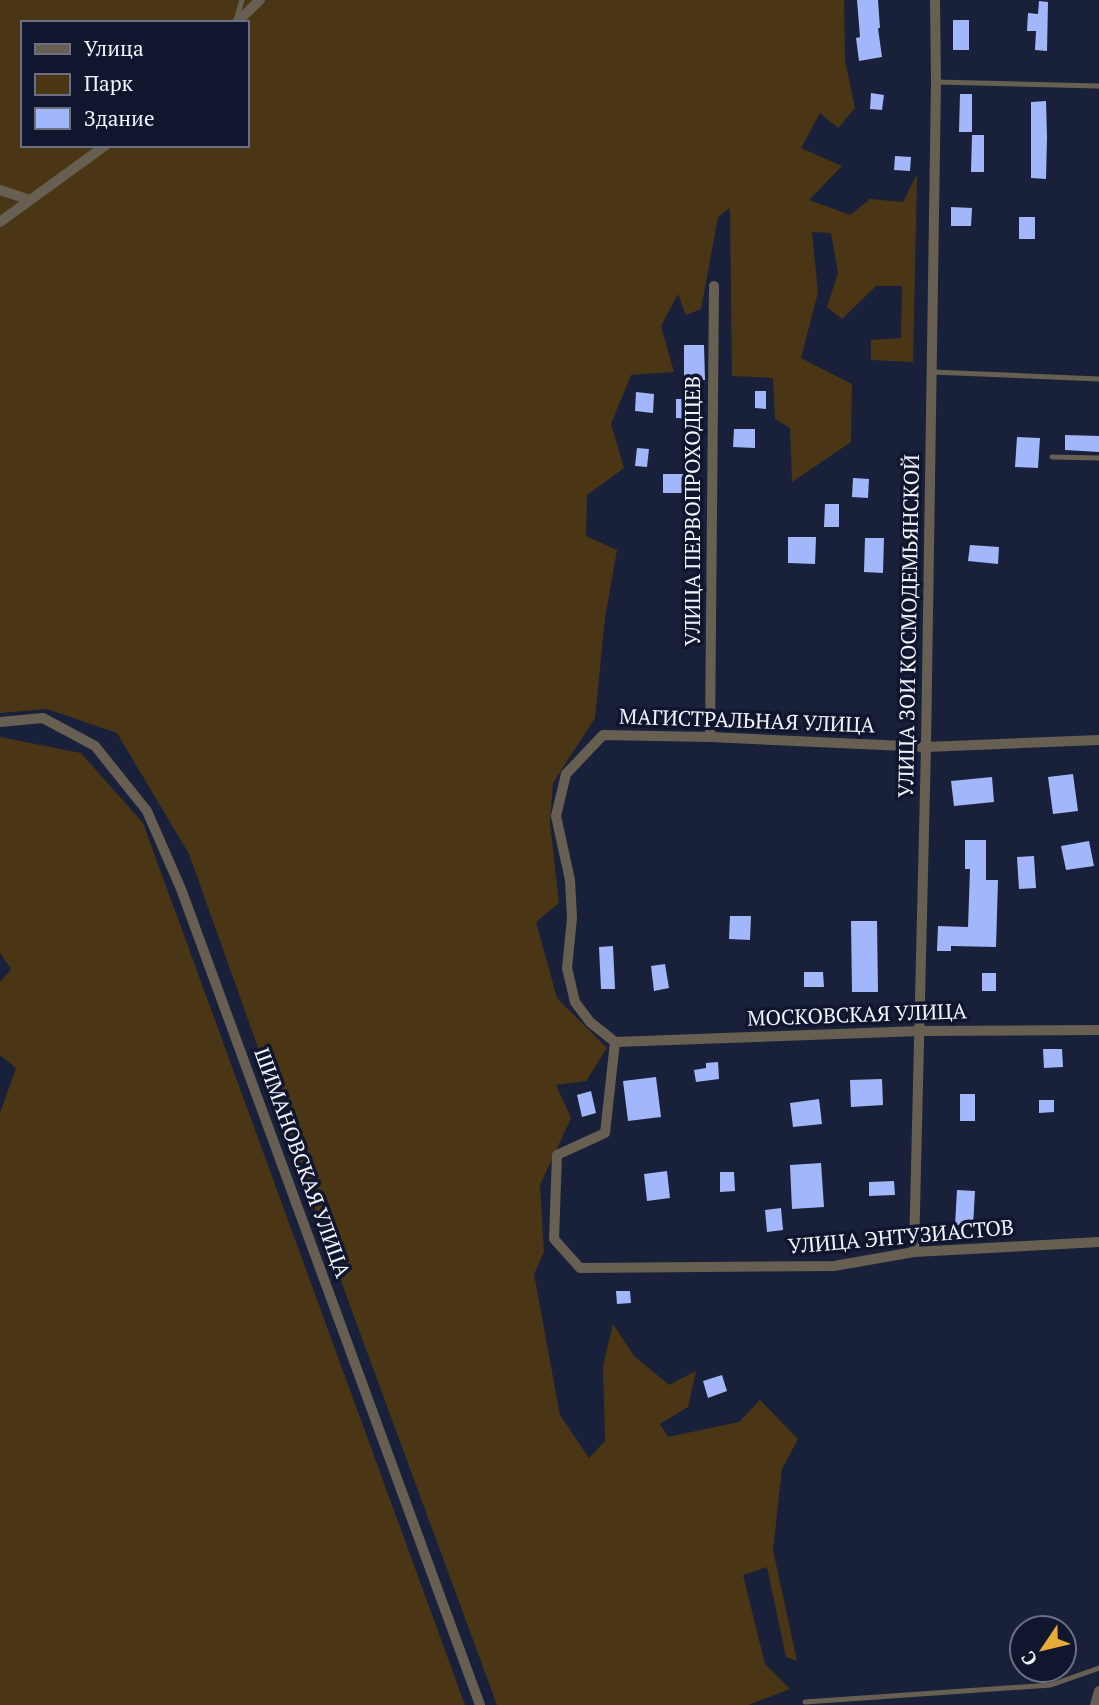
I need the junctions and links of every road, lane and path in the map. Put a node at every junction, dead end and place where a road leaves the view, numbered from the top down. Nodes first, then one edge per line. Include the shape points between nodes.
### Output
1 (242, 0) edge
2 (260, 0) edge
3 (935, 0) edge
4 (237, 21) edge
5 (238, 21) edge
6 (936, 82) junction
7 (1099, 86) edge
8 (103, 147) edge
9 (0, 190) edge
10 (30, 200) junction
11 (0, 222) edge
12 (714, 286) dead end
13 (932, 372) junction
14 (1099, 379) edge
15 (1052, 457) dead end
16 (1099, 458) edge
17 (0, 722) edge
18 (710, 737) junction
19 (1099, 740) edge
20 (926, 747) junction
21 (1099, 1030) edge
22 (920, 1031) junction
23 (615, 1042) junction
24 (1099, 1242) edge
25 (914, 1252) junction
26 (1099, 1668) edge
27 (1099, 1691) edge
28 (805, 1702) dead end
29 (480, 1705) edge
30 (1095, 1705) edge

1 - 4 lane
2 - 5 street
3 - 6 street, УЛИЦА ЗОИ КОСМОДЕМЬЯНСКОЙ
6 - 7 lane
6 - 13 street, УЛИЦА ЗОИ КОСМОДЕМЬЯНСКОЙ
8 - 10 street
9 - 10 street
10 - 11 street
12 - 18 street, УЛИЦА ПЕРВОПРОХОДЦЕВ
13 - 14 lane
13 - 20 street, УЛИЦА ЗОИ КОСМОДЕМЬЯНСКОЙ
15 - 16 lane
17 - 29 street, ШИМАНОВСКАЯ УЛИЦА via 43,719 94,746 147,811 186,902
18 - 20 street, МАГИСТРАЛЬНАЯ УЛИЦА
18 - 23 street, МАГИСТРАЛЬНАЯ УЛИЦА via 603,735 566,775 556,816 570,880 568,968 575,1002 590,1022
19 - 20 street, МАГИСТРАЛЬНАЯ УЛИЦА
20 - 22 street, УЛИЦА ЗОИ КОСМОДЕМЬЯНСКОЙ
21 - 22 street, МОСКОВСКАЯ УЛИЦА
22 - 23 street, МОСКОВСКАЯ УЛИЦА
22 - 25 street, УЛИЦА ЗОИ КОСМОДЕМЬЯНСКОЙ
23 - 25 street, УЛИЦА ЭНТУЗИАСТОВ via 606,1133 557,1154 554,1238 580,1268 834,1266
24 - 25 street, УЛИЦА ЭНТУЗИАСТОВ
26 - 28 lane via 1051,1685
27 - 30 street

